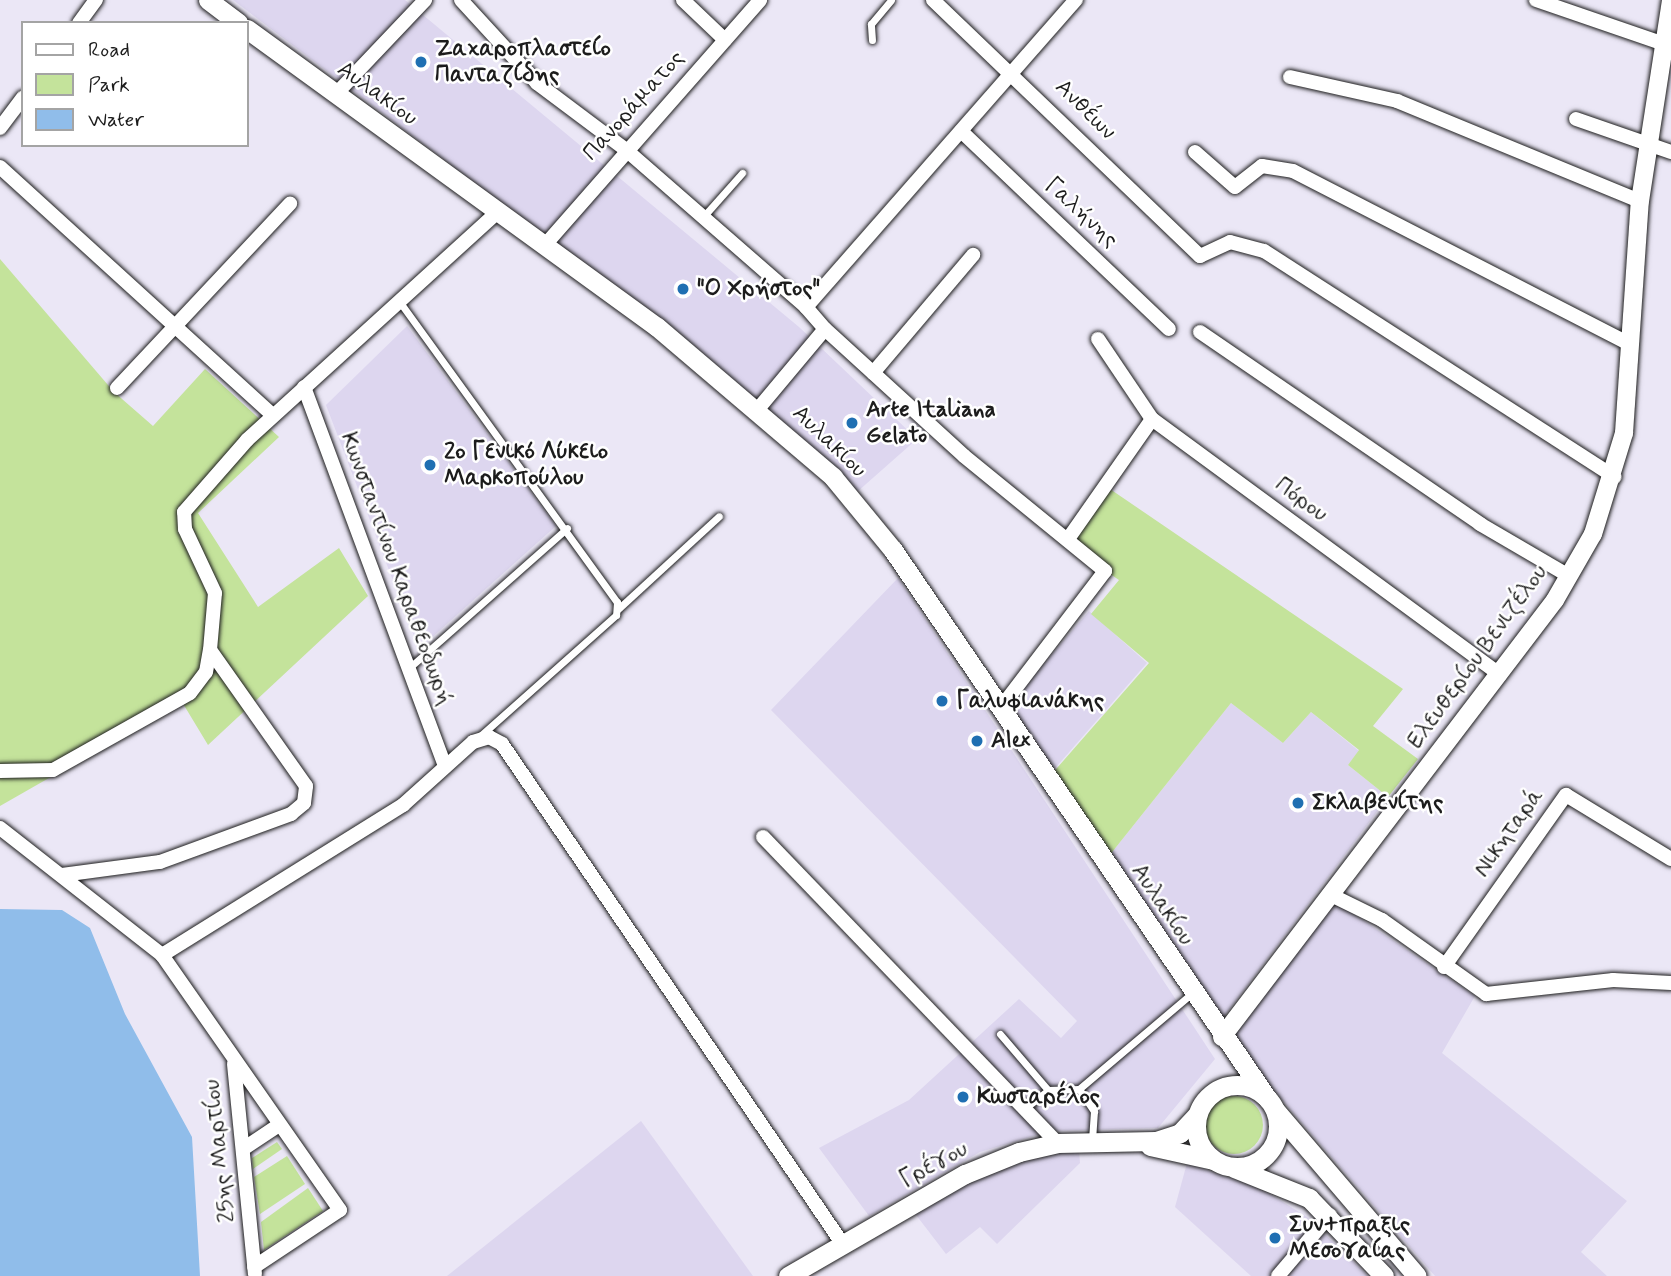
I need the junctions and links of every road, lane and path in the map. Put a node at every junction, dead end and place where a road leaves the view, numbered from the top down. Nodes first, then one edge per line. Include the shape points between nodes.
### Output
1 (96, 0) edge
2 (208, 0) edge
3 (425, 0) edge
4 (461, 0) edge
5 (683, 0) edge
6 (760, 0) edge
7 (891, 0) edge
8 (933, 0) edge
9 (1076, 0) edge
10 (1536, 0) edge
11 (1671, 0) edge
12 (80, 21) edge
13 (235, 21) edge
14 (248, 30) edge
15 (724, 40) junction
16 (872, 40) dead end
17 (1668, 44) edge
18 (1011, 69) junction
19 (1290, 78) dead end
20 (335, 95) junction
21 (21, 101) edge
22 (1576, 119) dead end
23 (0, 128) edge
24 (961, 131) junction
25 (1648, 143) junction
26 (625, 149) junction
27 (1195, 152) dead end
28 (1671, 152) edge
29 (0, 167) edge
30 (741, 173) dead end
31 (1640, 201) junction
32 (290, 204) dead end
33 (499, 211) junction
34 (703, 217) junction
35 (545, 245) junction
36 (973, 256) dead end
37 (399, 301) junction
38 (806, 307) junction
39 (178, 326) junction
40 (825, 329) junction
41 (1169, 329) dead end
42 (1200, 332) dead end
43 (1098, 340) dead end
44 (1632, 345) junction
45 (873, 373) junction
46 (304, 387) junction
47 (117, 388) dead end
48 (758, 409) junction
49 (273, 415) junction
50 (1152, 419) junction
51 (1615, 477) junction
52 (719, 516) dead end
53 (566, 528) junction
54 (1068, 539) junction
55 (1569, 576) junction
56 (618, 609) junction
57 (210, 650) junction
58 (409, 668) junction
59 (1500, 675) junction
60 (1000, 709) junction
61 (473, 742) junction
62 (446, 766) junction
63 (0, 771) edge
64 (0, 828) edge
65 (762, 837) dead end
66 (1671, 859) edge
67 (62, 875) junction
68 (1329, 894) junction
69 (162, 955) junction
70 (1444, 967) junction
71 (1671, 983) edge
72 (1191, 994) junction
73 (1000, 1034) dead end
74 (1222, 1037) junction
75 (234, 1063) junction
76 (1079, 1089) junction
77 (1048, 1090) junction
78 (1213, 1092) junction
79 (1271, 1104) junction
80 (1024, 1109) junction
81 (1196, 1115) junction
82 (279, 1125) junction
83 (1092, 1141) junction
84 (1118, 1142) junction
85 (1057, 1143) junction
86 (243, 1149) junction
87 (1222, 1164) junction
88 (1330, 1215) junction
89 (842, 1243) junction
90 (255, 1271) edge
91 (788, 1276) edge
92 (1278, 1276) edge
93 (1384, 1276) edge
94 (1417, 1276) edge

1 - 12 street
2 - 13 main road
3 - 20 street
4 - 26 street via 537,83
5 - 15 street
6 - 15 street, Πανοράματος
7 - 16 lane via 871,24
8 - 18 street, Ανθέων
9 - 18 street
10 - 17 street
11 - 17 street, Ελευθερίου Βενιζέλου
14 - 20 main road, Αυλακίου
15 - 26 street, Πανοράματος
17 - 25 street, Ελευθερίου Βενιζέλου
18 - 24 street
18 - 51 street, Ανθέων via 1200,256 1230,242 1264,251
19 - 31 street via 1397,102
20 - 33 main road, Αυλακίου
21 - 23 street
22 - 25 street
24 - 38 street
24 - 41 street, Γαλήνης
25 - 28 street
25 - 31 street, Ελευθερίου Βενιζέλου
26 - 34 street
26 - 35 street, Πανοράματος
27 - 44 street via 1234,187 1262,166 1293,171
29 - 39 street
30 - 34 lane
31 - 44 street, Ελευθερίου Βενιζέλου
32 - 39 street
33 - 35 main road, Αυλακίου
33 - 37 street
34 - 38 street
35 - 48 main road, Αυλακίου
36 - 45 street
37 - 46 street
37 - 53 lane
38 - 40 street
39 - 47 street
39 - 49 street
40 - 45 street
40 - 48 street
42 - 55 street via 1480,524
43 - 50 street, Πόρου
44 - 51 street, Ελευθερίου Βενιζέλου
45 - 54 street
46 - 49 street
46 - 58 street, Κωνσταντίνου Καραθεοδωρή
48 - 60 main road, Αυλακίου via 864,513
49 - 57 street via 184,512 185,529 215,593
50 - 54 street
50 - 59 street, Πόρου
51 - 55 street, Ελευθερίου Βενιζέλου
52 - 56 lane
53 - 56 lane
53 - 58 lane
54 - 60 street via 1099,562 1103,580
55 - 59 street, Ελευθερίου Βενιζέλου
56 - 61 lane
57 - 63 street via 206,672 190,693 53,771
57 - 67 street via 306,786 304,803 291,814 160,862
58 - 62 street, Κωνσταντίνου Καραθεοδωρή
59 - 68 street, Ελευθερίου Βενιζέλου
60 - 72 main road, Αυλακίου
61 - 62 street
61 - 89 street via 488,737 502,744
62 - 69 street via 403,805
64 - 67 street, 25ης Μαρτίου
65 - 80 street
66 - 70 street, Νικηταρά via 1566,795
67 - 69 street, 25ης Μαρτίου
68 - 70 street via 1382,920
68 - 74 street, Ελευθερίου Βενιζέλου
69 - 75 street, 25ης Μαρτίου
70 - 71 street via 1499,995 1613,980
72 - 74 main road, Αυλακίου
72 - 76 lane
73 - 77 lane
74 - 78 main road via 1227,1062
74 - 79 main road, Αυλακίου
75 - 82 street
75 - 86 street, 25ης Μαρτίου
76 - 77 lane
76 - 83 lane via 1094,1111
77 - 80 lane
78 - 79 main road via 1241,1085
78 - 81 main road
79 - 87 main road via 1277,1134 1266,1155
79 - 94 main road, Αυλακίου
80 - 85 street
81 - 84 main road, Γρέγου via 1173,1137
81 - 87 main road via 1198,1141
82 - 86 street
82 - 90 street via 340,1210
83 - 84 main road, Γρέγου
83 - 85 main road, Γρέγου
84 - 87 main road, Γρέγου
85 - 89 main road, Γρέγου via 965,1174
86 - 90 street, 25ης Μαρτίου
87 - 88 main road, Γρέγου via 1282,1185
88 - 92 street
88 - 93 main road, Γρέγου
89 - 91 main road, Γρέγου

